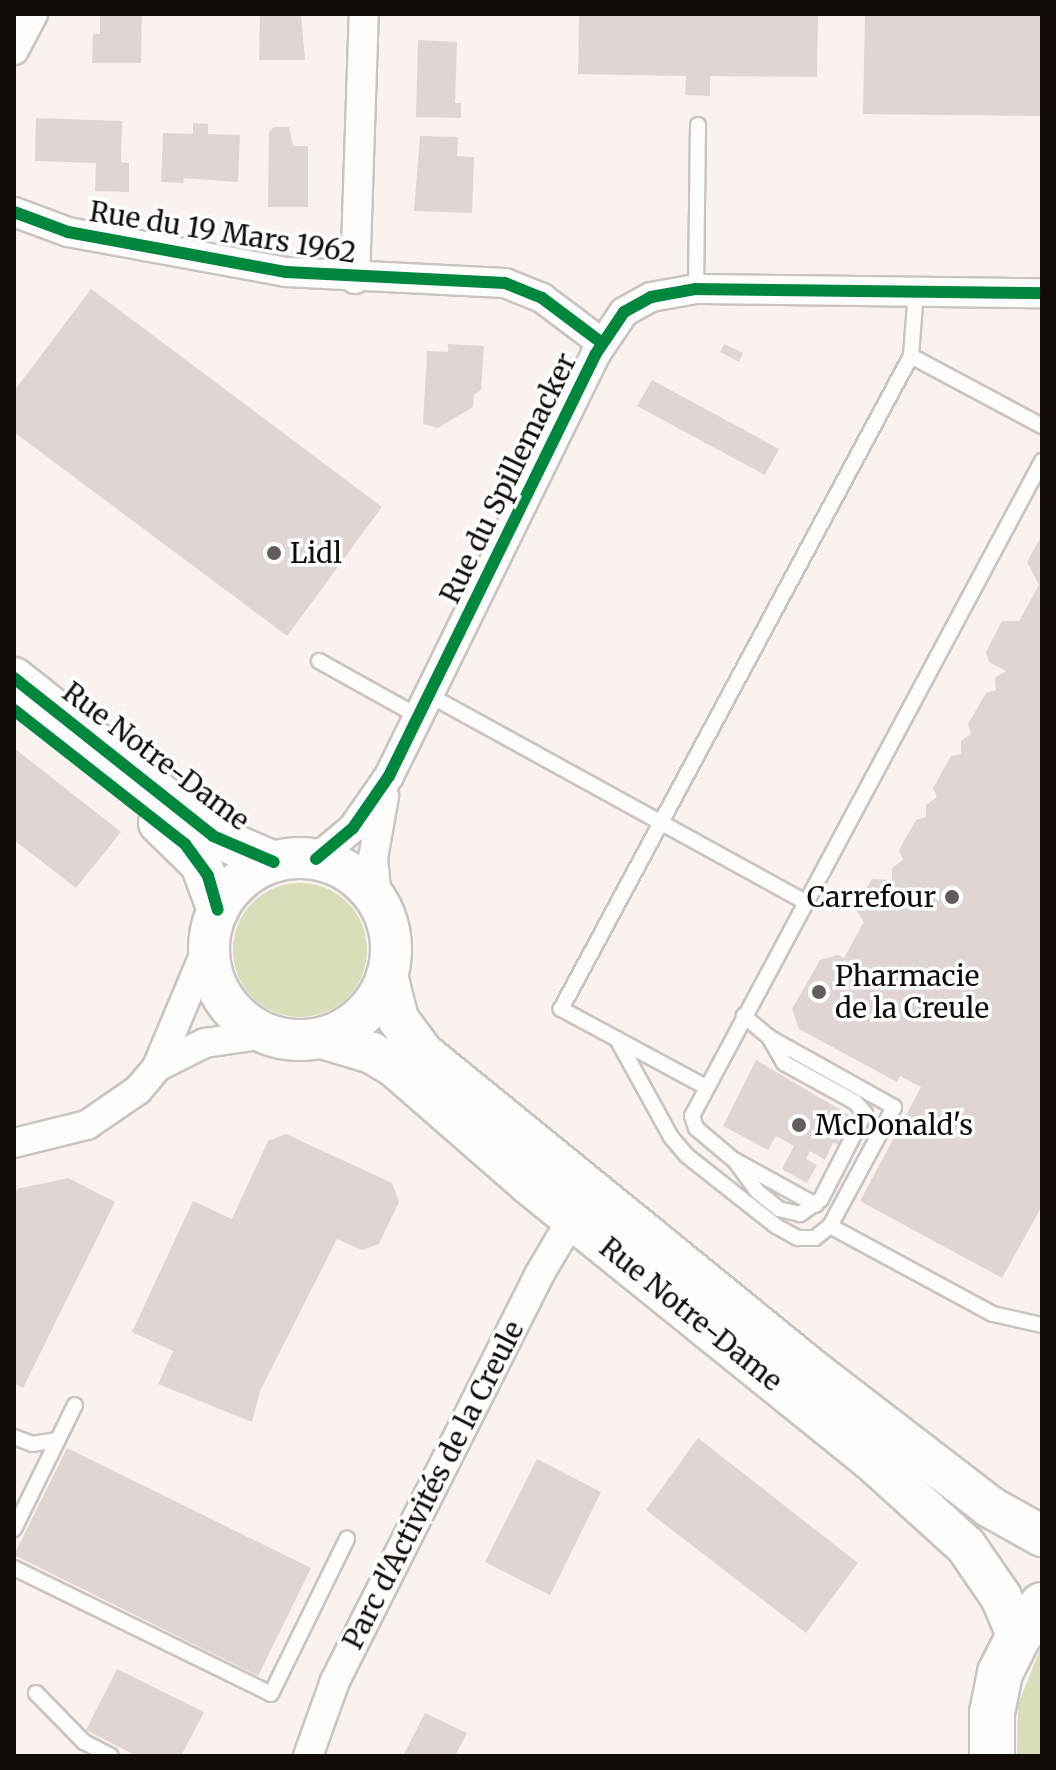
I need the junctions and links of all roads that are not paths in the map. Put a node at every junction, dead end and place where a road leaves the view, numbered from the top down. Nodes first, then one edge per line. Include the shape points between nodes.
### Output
1 (33, 14) edge
2 (364, 14) edge
3 (14, 50) edge
4 (698, 125) dead end
5 (14, 212) edge
6 (355, 279) junction
7 (696, 289) junction
8 (916, 291) junction
9 (1042, 293) edge
10 (602, 343) junction
11 (911, 356) junction
12 (1042, 426) edge
13 (1042, 461) edge
14 (319, 661) dead end
15 (14, 678) edge
16 (423, 706) junction
17 (14, 710) edge
18 (389, 776) junction
19 (661, 823) junction
20 (316, 859) junction
21 (274, 862) junction
22 (377, 900) junction
23 (805, 902) junction
24 (214, 927) junction
25 (387, 975) junction
26 (744, 1016) junction
27 (266, 1034) junction
28 (769, 1037) junction
29 (322, 1038) junction
30 (617, 1039) junction
31 (157, 1067) junction
32 (706, 1087) junction
33 (14, 1143) edge
34 (572, 1219) junction
35 (830, 1226) junction
36 (1042, 1325) edge
37 (75, 1405) dead end
38 (14, 1437) edge
39 (57, 1440) junction
40 (14, 1529) edge
41 (1042, 1536) edge
42 (347, 1539) dead end
43 (14, 1568) edge
44 (1030, 1621) edge
45 (36, 1693) dead end
46 (111, 1756) edge
47 (308, 1756) edge
48 (992, 1756) edge

1 - 3 street
2 - 6 street
4 - 7 lane
5 - 6 street, Rue du 19 Mars 1962 via 68,232 286,272
6 - 10 street, Rue du 19 Mars 1962 via 514,285 552,304
7 - 8 street, Rue du Spillemacker
7 - 10 street, Rue du Spillemacker via 663,293 632,307 618,317
8 - 9 street, Rue du Spillemacker
8 - 11 lane
10 - 16 street, Rue du Spillemacker
11 - 12 lane
11 - 19 lane
13 - 23 lane
14 - 16 lane
15 - 21 main road, Rue Notre-Dame via 213,836
16 - 18 street, Rue du Spillemacker
16 - 19 lane
17 - 24 main road, Rue Notre-Dame via 185,844 208,876
18 - 20 street, Rue du Spillemacker via 353,828
18 - 22 street, Rue du Spillemacker via 374,844
19 - 23 lane
19 - 30 lane via 561,1009
20 - 21 main road
20 - 22 main road via 346,870
21 - 24 main road via 237,884
22 - 25 main road via 391,942
23 - 26 lane
24 - 27 main road via 211,966 223,998 237,1016
24 - 31 street
25 - 29 main road via 363,1015
25 - 41 main road, Rue Notre-Dame via 398,1019 423,1053 811,1369 990,1507
26 - 28 lane
26 - 32 lane
27 - 29 main road via 299,1041
27 - 31 street via 205,1043
28 - 32 lane via 784,1063 855,1102 865,1113 816,1205 735,1161 693,1122
28 - 35 lane via 894,1107
29 - 34 main road, Rue Notre-Dame via 372,1053 395,1067
30 - 32 lane
30 - 35 lane via 686,1155 789,1234 815,1238
31 - 33 street via 106,1117
34 - 44 main road, Rue Notre-Dame via 938,1518
34 - 47 street, Parc d'Activités de la Creule via 342,1668
35 - 36 lane via 993,1314
37 - 39 lane
38 - 39 lane via 32,1444
39 - 40 lane
42 - 43 lane via 271,1694
44 - 48 highway via 995,1693
45 - 46 lane via 73,1733

